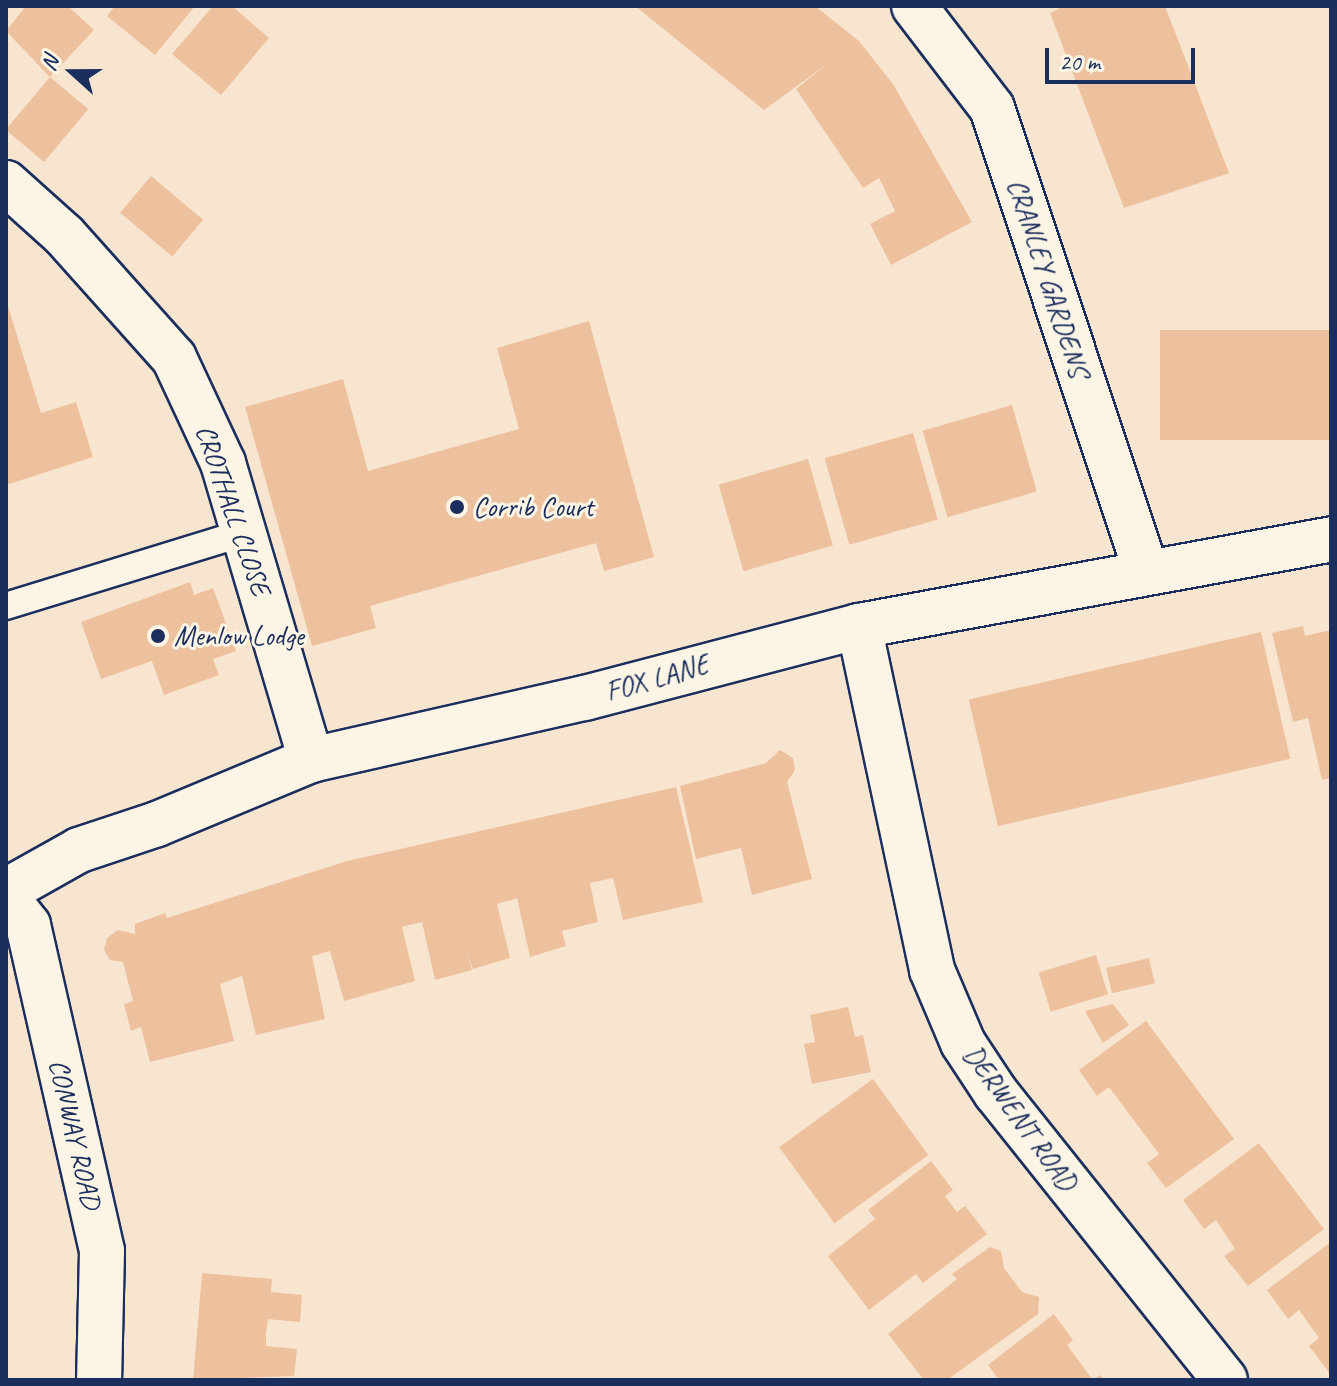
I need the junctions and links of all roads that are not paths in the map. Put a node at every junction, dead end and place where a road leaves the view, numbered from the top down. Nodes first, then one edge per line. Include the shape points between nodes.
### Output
1 (914, 6) edge
2 (6, 183) edge
3 (244, 533) junction
4 (1331, 539) edge
5 (1146, 570) junction
6 (6, 606) edge
7 (859, 626) junction
8 (311, 760) junction
9 (6, 894) edge
10 (99, 1380) edge
11 (1225, 1380) edge

1 - 5 street, CRANLEY GARDENS via 992,108
2 - 3 street, CROTHALL CLOSE via 64,235 174,358 223,463
3 - 6 lane
3 - 8 street, CROTHALL CLOSE
4 - 5 street, FOX LANE
5 - 7 street, FOX LANE
7 - 8 street, FOX LANE via 585,698
7 - 11 street, DERWENT ROAD via 932,970 963,1043 996,1093
8 - 9 street, FOX LANE via 79,850
9 - 10 street, CONWAY ROAD via 28,925 102,1251

